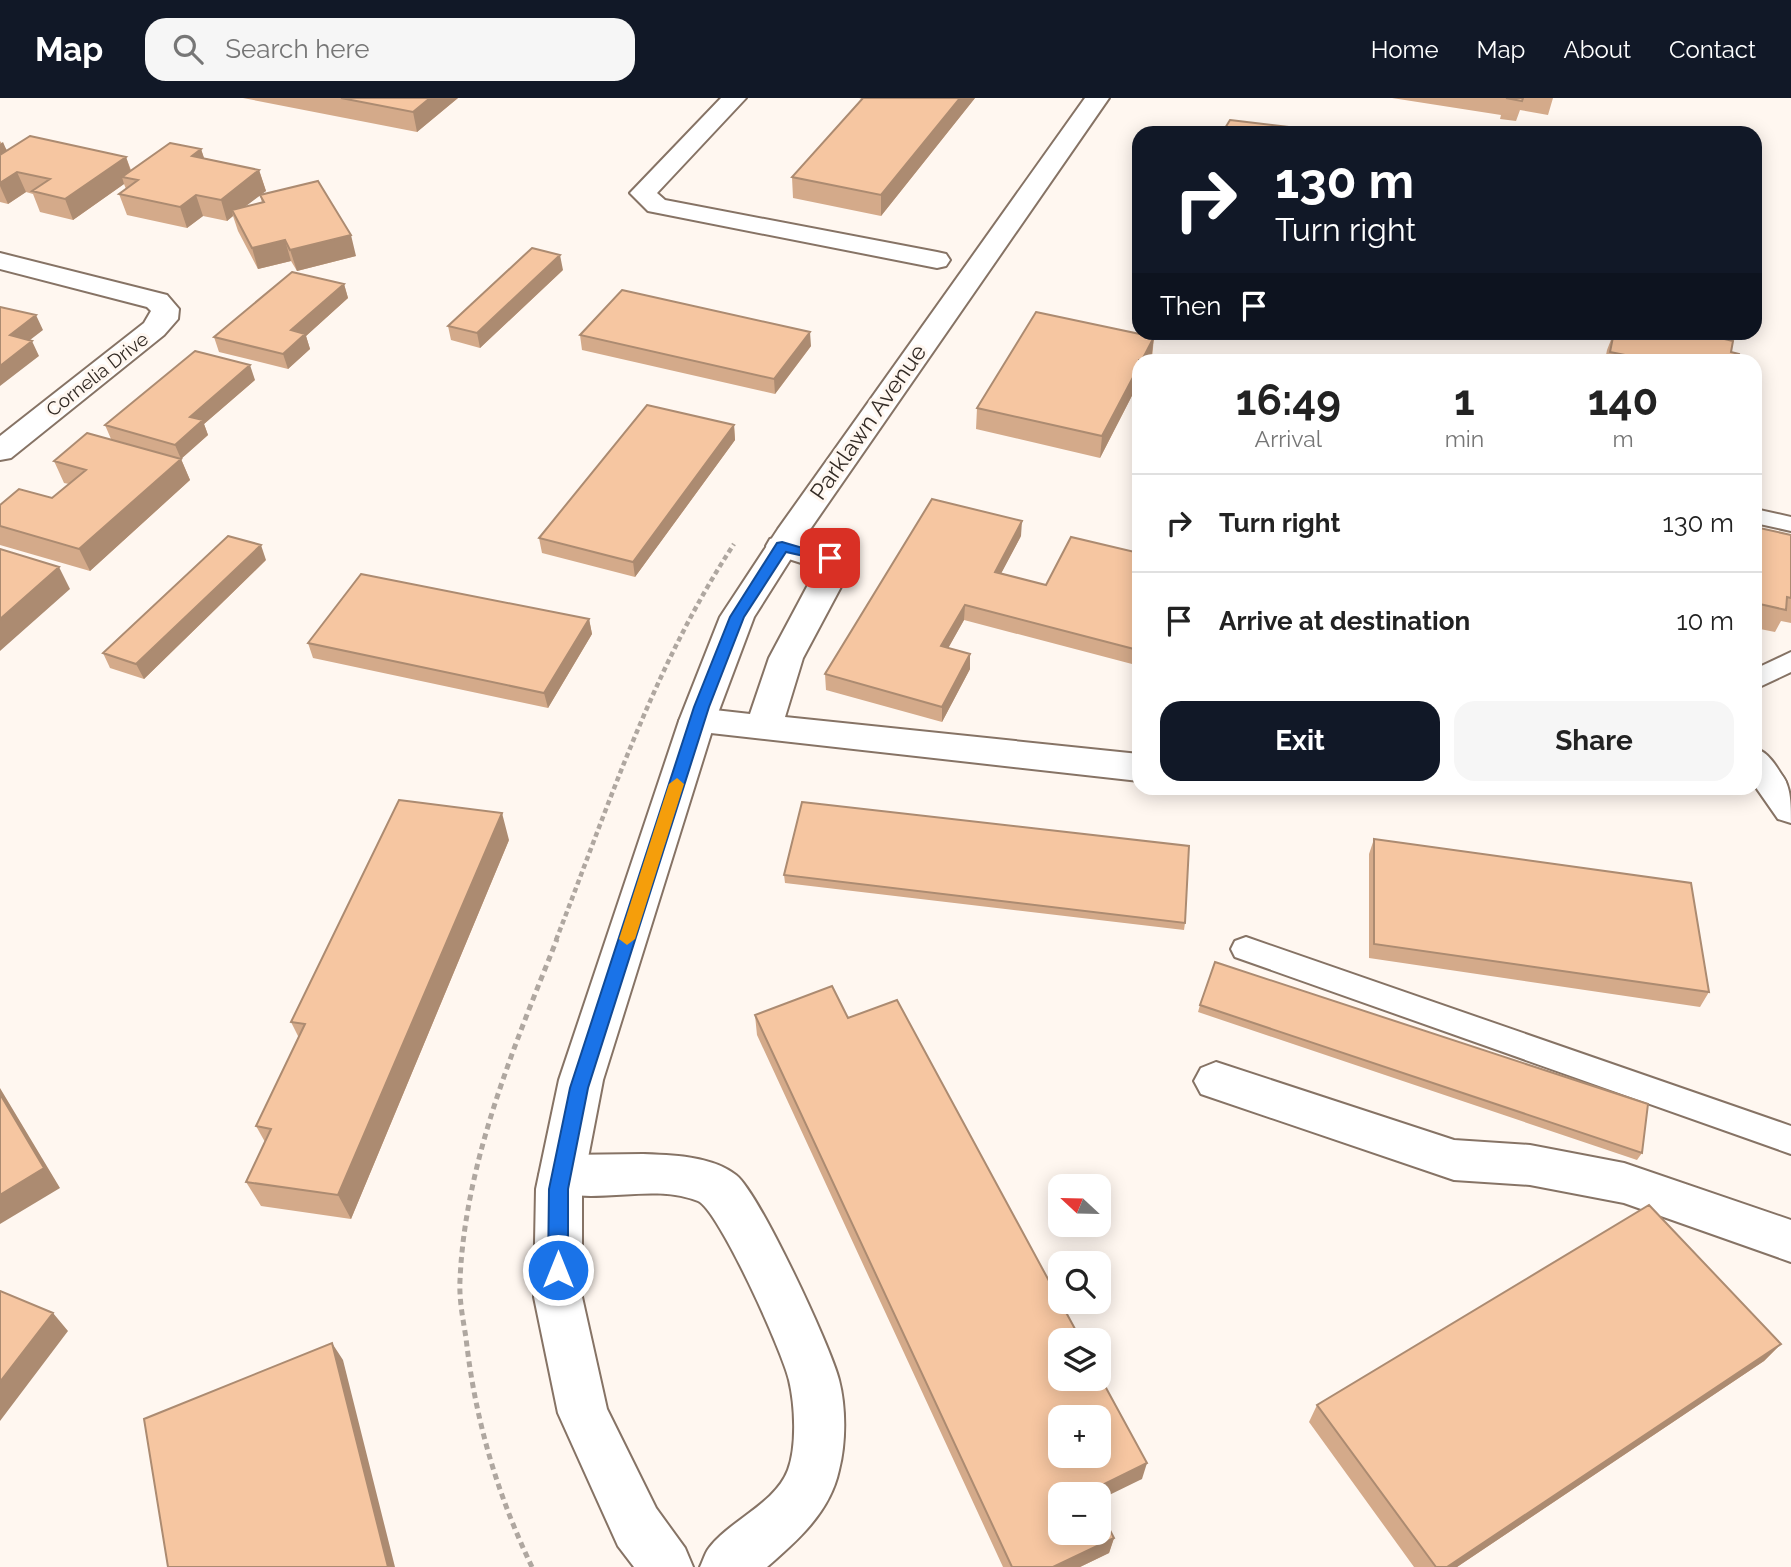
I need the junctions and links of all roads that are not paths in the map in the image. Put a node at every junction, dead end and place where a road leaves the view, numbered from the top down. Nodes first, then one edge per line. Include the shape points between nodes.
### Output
1 (734, 98) edge
2 (1097, 98) edge
3 (937, 260) dead end
4 (0, 261) edge
5 (0, 451) edge
6 (1762, 518) edge
7 (1791, 524) edge
8 (782, 546) junction
9 (1791, 661) edge
10 (1762, 676) edge
11 (697, 721) junction
12 (763, 729) junction
13 (1132, 767) edge
14 (1246, 949) dead end
15 (1216, 1081) dead end
16 (1791, 1140) edge
17 (562, 1175) junction
18 (1791, 1241) edge
19 (666, 1567) edge
20 (727, 1567) edge

1 - 3 street via 643,193 657,206
2 - 8 street, Parklawn Avenue
4 - 5 street, Cornelia Drive via 157,301 165,309 164,319
6 - 7 lane
8 - 11 street, Parklawn Avenue via 737,617
8 - 12 street via 830,558 834,568 786,658
9 - 10 lane
11 - 12 street
11 - 17 street, Parklawn Avenue via 581,1080
12 - 13 street
14 - 16 lane
15 - 18 street via 1454,1160 1530,1165 1624,1183
17 - 19 street, Parklawn Avenue via 558,1297 583,1413 637,1527
17 - 20 street via 684,1176 721,1190 745,1224 814,1378 818,1425 811,1480 780,1522

